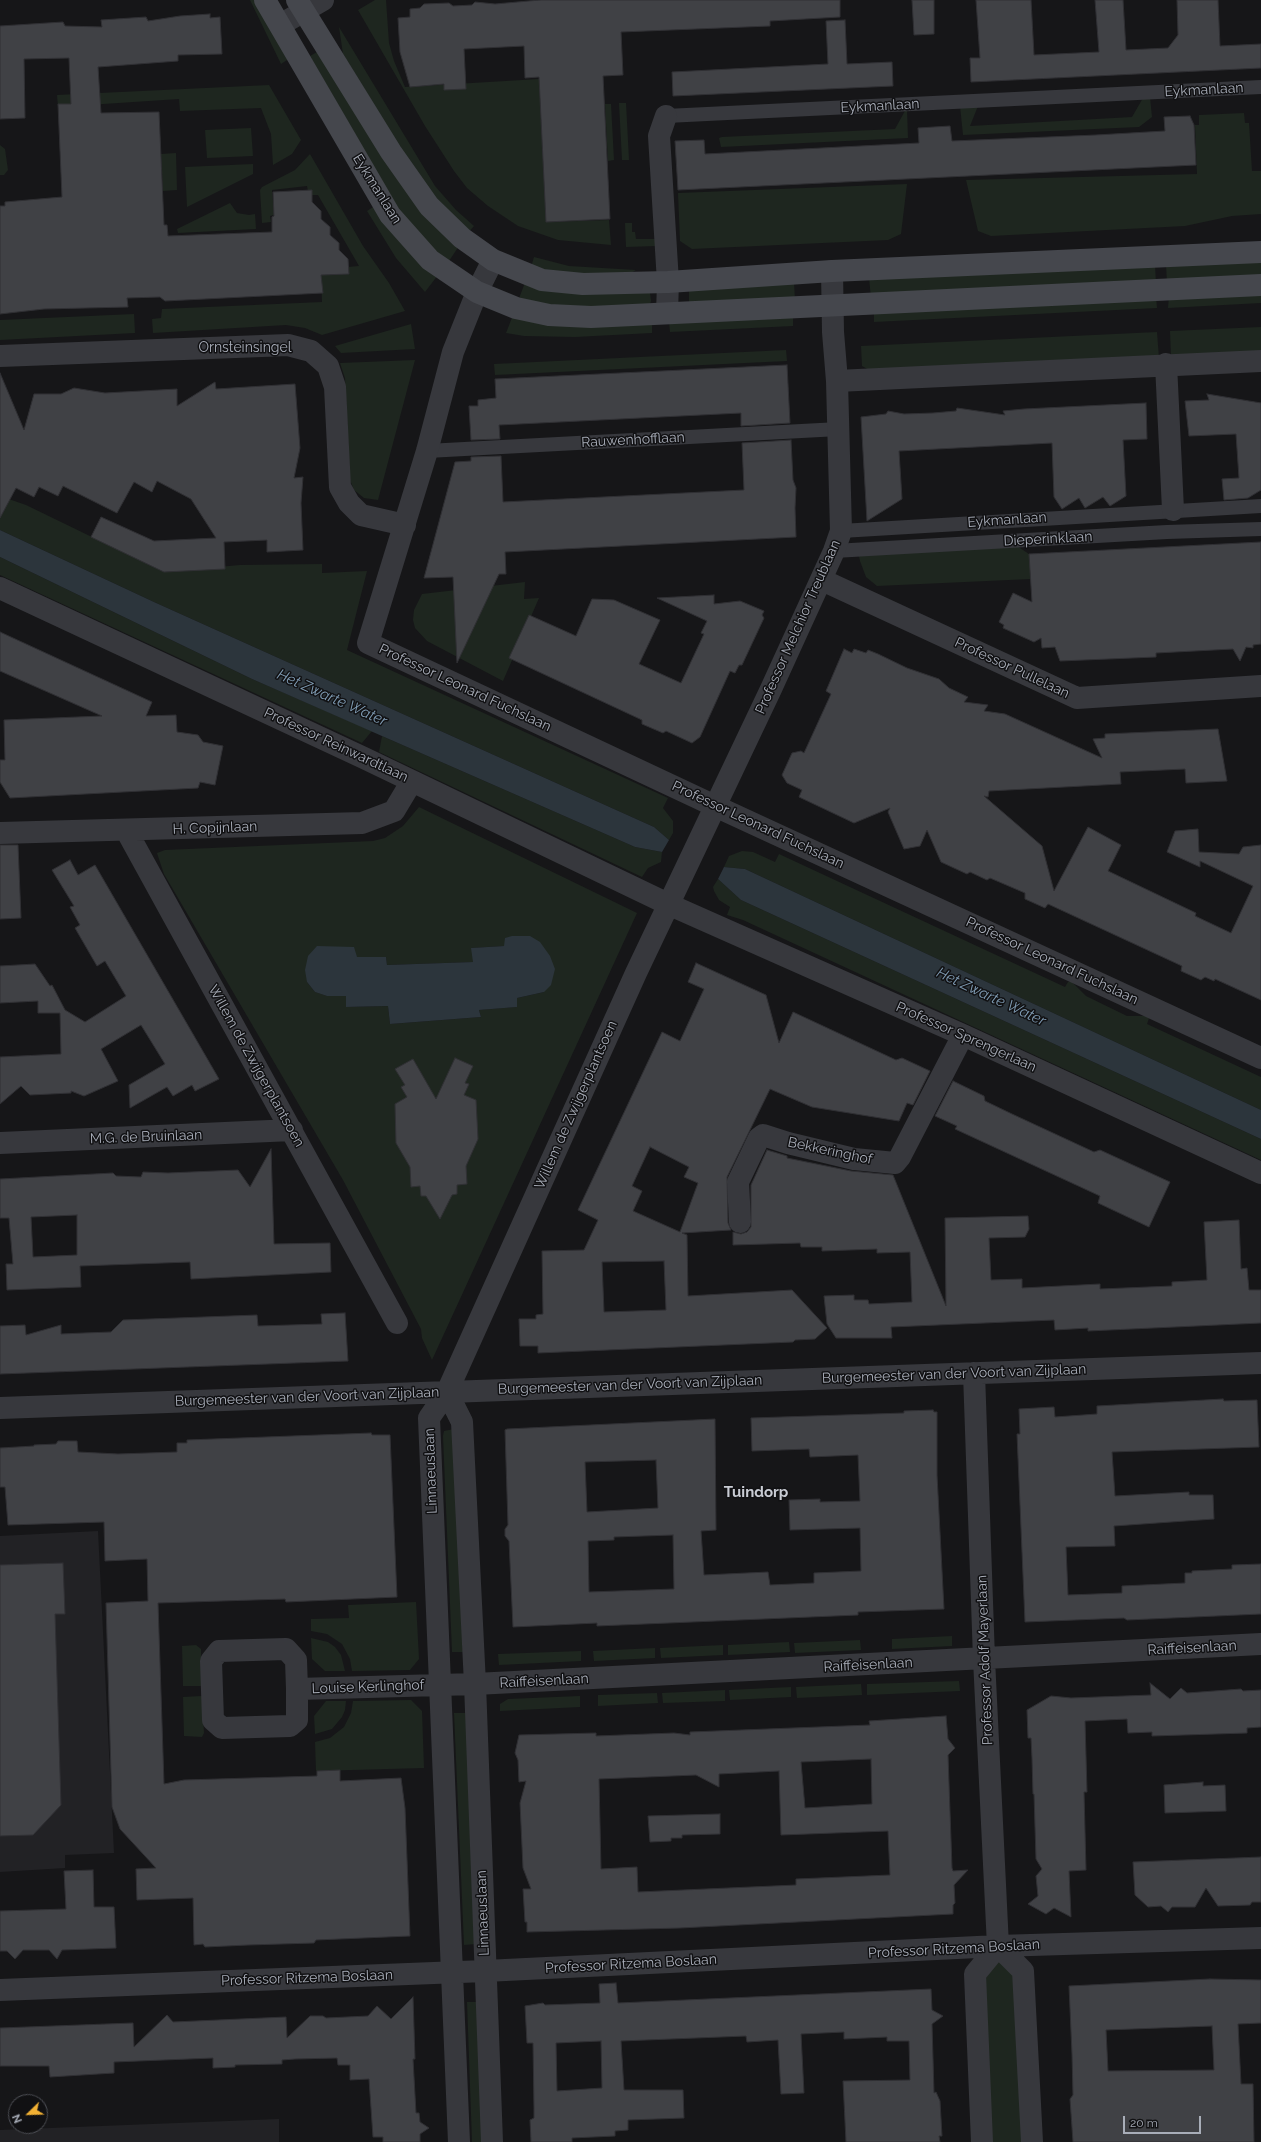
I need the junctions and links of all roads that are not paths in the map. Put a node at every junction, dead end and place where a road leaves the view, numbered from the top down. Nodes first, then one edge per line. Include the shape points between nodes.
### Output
1 (265, 0) edge
2 (323, 0) edge
3 (300, 6) edge
4 (280, 25) junction
5 (1261, 87) edge
6 (666, 116) joint
7 (1261, 252) edge
8 (493, 260) junction
9 (832, 271) junction
10 (668, 282) junction
11 (1261, 285) edge
12 (477, 292) junction
13 (833, 306) junction
14 (667, 313) junction
15 (0, 356) edge
16 (1261, 361) edge
17 (1166, 364) junction
18 (837, 381) junction
19 (839, 429) junction
20 (428, 451) junction
21 (1261, 506) edge
22 (1173, 510) junction
23 (406, 525) junction
24 (1261, 529) edge
25 (841, 531) junction
26 (834, 551) junction
27 (822, 580) junction
28 (0, 588) edge
29 (1261, 686) edge
30 (412, 781) junction
31 (711, 813) junction
32 (126, 830) junction
33 (0, 833) edge
34 (670, 905) junction
35 (963, 1035) junction
36 (1261, 1058) edge
37 (292, 1130) junction
38 (0, 1143) edge
39 (1261, 1173) edge
40 (740, 1222) dead end
41 (397, 1323) dead end
42 (1261, 1363) edge
43 (974, 1373) junction
44 (446, 1392) junction
45 (0, 1408) edge
46 (1261, 1644) edge
47 (984, 1659) junction
48 (475, 1684) junction
49 (440, 1685) junction
50 (297, 1689) junction
51 (1261, 1938) edge
52 (998, 1946) junction
53 (485, 1971) junction
54 (452, 1972) junction
55 (0, 1990) edge
56 (459, 2142) edge
57 (492, 2142) edge
58 (982, 2142) edge
59 (1032, 2142) edge

1 - 4 main road, Eykmanlaan
2 - 3 street
3 - 4 street
3 - 8 main road via 391,152 429,206 462,238
4 - 12 main road, Eykmanlaan via 390,214 430,260
5 - 6 lane, Eykmanlaan
6 - 10 street, Eykmanlaan via 659,136
7 - 9 main road
8 - 10 main road via 542,280 583,284
8 - 12 street
9 - 10 main road
9 - 13 street, Professor Melchior Treublaan
10 - 14 street, Eykmanlaan
11 - 13 main road, Eykmanlaan
12 - 14 main road, Eykmanlaan via 516,308 549,315 591,318
12 - 20 street via 453,352
13 - 14 main road, Eykmanlaan
13 - 18 street, Professor Melchior Treublaan
15 - 23 street, Ornsteinsingel via 288,345 311,351 328,366 335,386 340,487 349,503 361,515
16 - 17 street
17 - 18 street
17 - 22 street
18 - 19 street, Professor Melchior Treublaan
19 - 20 lane, Rauwenhofflaan
19 - 25 street, Professor Melchior Treublaan
20 - 23 street
21 - 22 lane, Eykmanlaan
22 - 25 lane, Eykmanlaan
23 - 31 street, Professor Leonard Fuchslaan via 368,643
24 - 26 lane, Dieperinklaan
25 - 26 street, Professor Melchior Treublaan
26 - 27 street, Professor Melchior Treublaan
27 - 29 street, Professor Pullelaan via 1077,698
27 - 31 street, Professor Melchior Treublaan
28 - 30 street, Professor Reinwardtlaan
30 - 32 street, H. Copijnlaan via 394,811 362,823
30 - 34 street, Professor Reinwardtlaan
31 - 34 street, Willem de Zwijgerplantsoen
31 - 36 street, Professor Leonard Fuchslaan
32 - 33 street, H. Copijnlaan
32 - 37 street, Willem de Zwijgerplantsoen
34 - 35 street, Professor Sprengerlaan
34 - 44 street, Willem de Zwijgerplantsoen via 636,974
35 - 39 street, Professor Sprengerlaan
35 - 40 street, Bekkeringhof via 895,1163 854,1159 788,1144 763,1135 759,1138 738,1182
37 - 38 street, M.G. de Bruinlaan
37 - 41 street, Willem de Zwijgerplantsoen
42 - 43 street, Burgemeester van der Voort van Zijplaan
43 - 44 street, Burgemeester van der Voort van Zijplaan
43 - 47 street, Professor Adolf Mayerlaan
44 - 45 street, Burgemeester van der Voort van Zijplaan
44 - 48 street, Linnaeuslaan via 462,1422
44 - 49 street, Linnaeuslaan via 429,1418
46 - 47 street, Raiffeisenlaan
47 - 48 street, Raiffeisenlaan
47 - 52 street, Professor Adolf Mayerlaan
48 - 49 street
48 - 53 street, Linnaeuslaan
49 - 50 street, Louise Kerlinghof
49 - 54 street, Linnaeuslaan
50 - 50 street, Louise Kerlinghof via 296,1660 286,1649 219,1651 211,1661 213,1720 222,1728 290,1726 297,1720
51 - 52 street, Professor Ritzema Boslaan
52 - 53 street, Professor Ritzema Boslaan
52 - 58 street via 974,1974
52 - 59 street via 1023,1971
53 - 54 street, Professor Ritzema Boslaan
53 - 57 street, Linnaeuslaan
54 - 55 street, Professor Ritzema Boslaan
54 - 56 street, Linnaeuslaan

